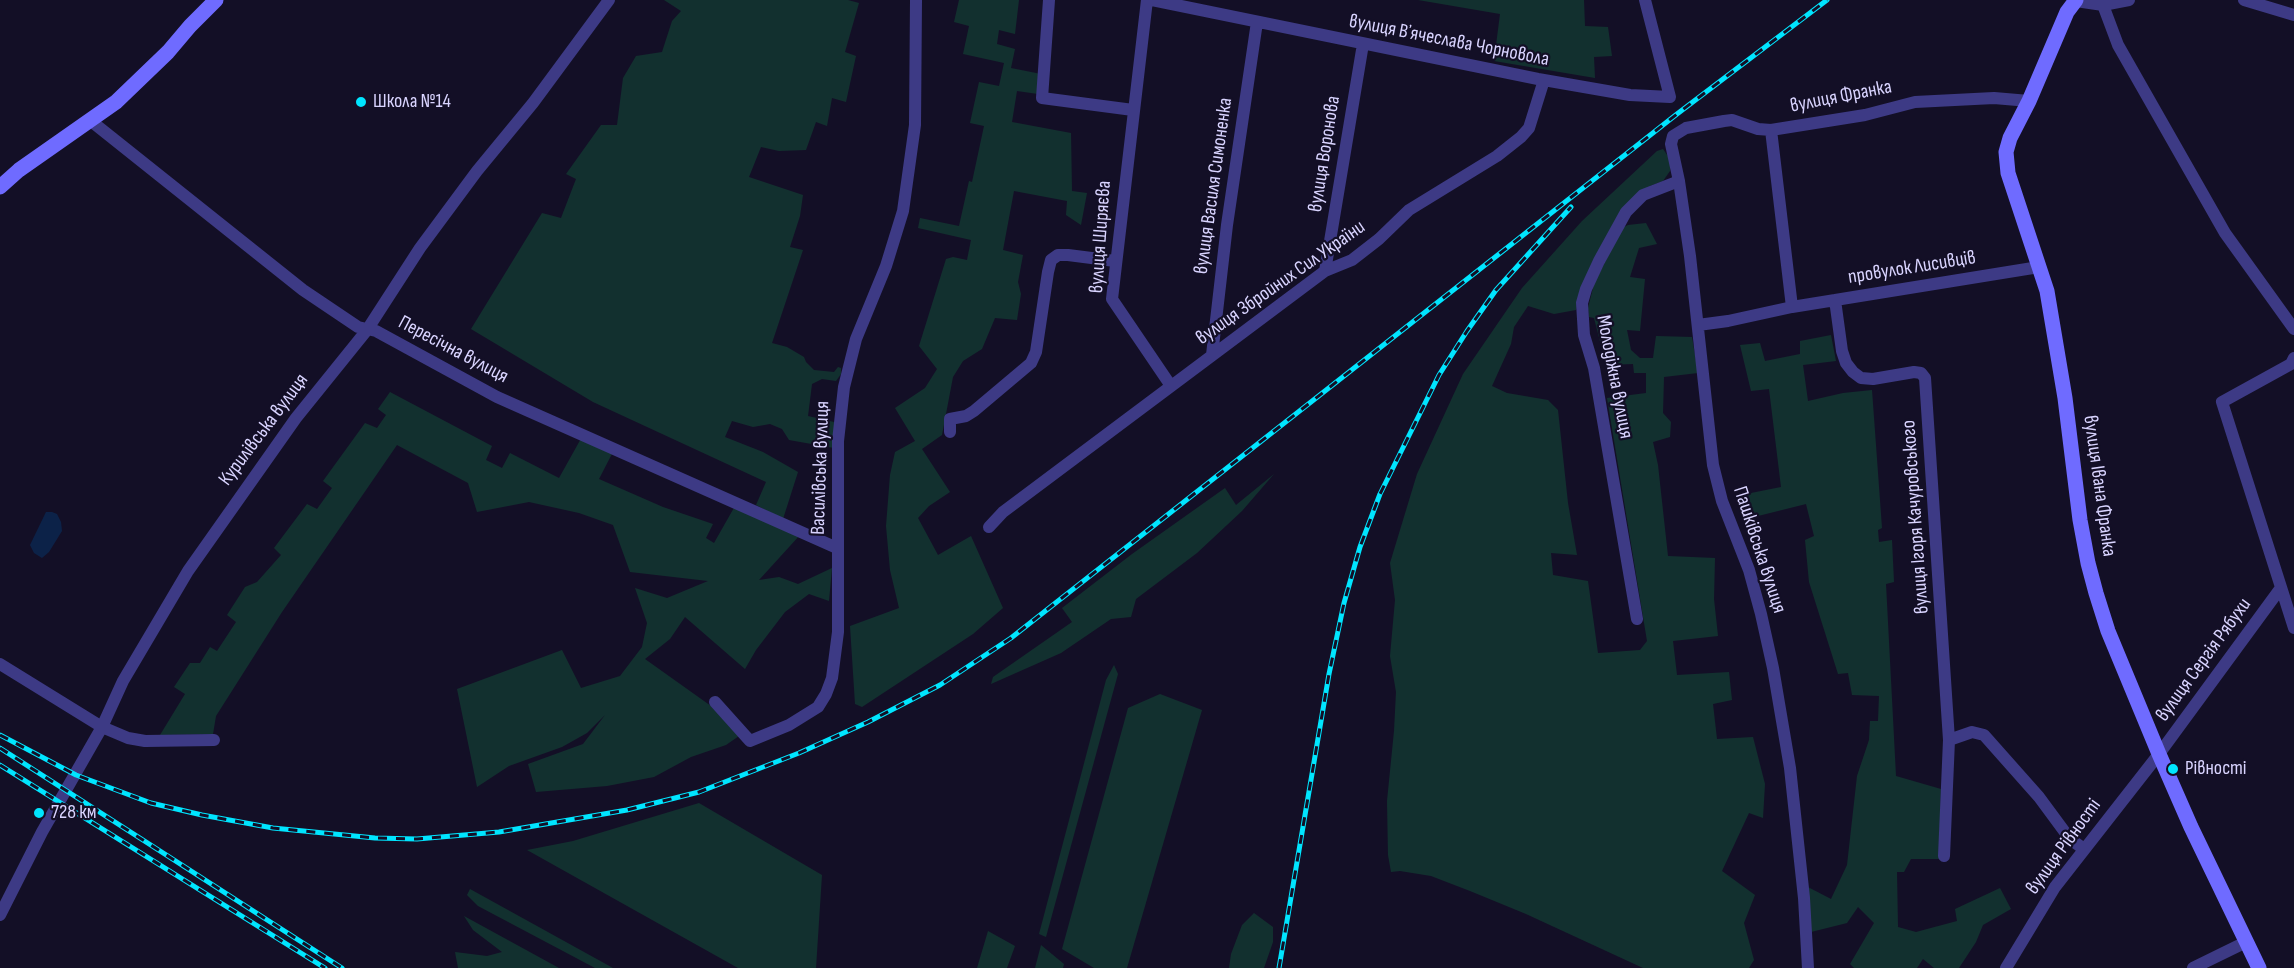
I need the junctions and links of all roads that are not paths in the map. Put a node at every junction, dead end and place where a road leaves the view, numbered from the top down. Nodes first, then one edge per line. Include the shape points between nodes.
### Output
1 (216, 0) edge
2 (609, 0) edge
3 (916, 0) edge
4 (1049, 0) edge
5 (1147, 0) edge
6 (1152, 0) edge
7 (1645, 0) edge
8 (2128, 0) edge
9 (2244, 0) edge
10 (2076, 1) edge
11 (2103, 5) junction
12 (2294, 15) edge
13 (1257, 22) junction
14 (1363, 44) junction
15 (1544, 80) junction
16 (2029, 101) junction
17 (1133, 110) junction
18 (91, 121) junction
19 (1771, 130) junction
20 (1671, 144) joint
21 (1679, 181) junction
22 (0, 187) edge
23 (1115, 261) junction
24 (2039, 267) junction
25 (1325, 271) junction
26 (1835, 300) junction
27 (1792, 307) junction
28 (1698, 325) junction
29 (2294, 329) edge
30 (367, 330) junction
31 (1212, 355) junction
32 (2294, 358) edge
33 (1171, 386) junction
34 (950, 432) dead end
35 (989, 527) dead end
36 (837, 548) junction
37 (2280, 589) junction
38 (1637, 620) dead end
39 (2294, 628) edge
40 (0, 664) edge
41 (715, 702) dead end
42 (102, 727) junction
43 (213, 740) dead end
44 (1949, 740) junction
45 (2160, 754) junction
46 (2084, 849) junction
47 (1944, 856) dead end
48 (0, 915) edge
49 (2246, 942) junction
50 (1808, 968) edge
51 (2006, 968) edge
52 (2193, 968) edge
53 (2259, 968) edge

1 - 18 main road via 168,52
2 - 30 street, Курилівська вулиця via 477,171
3 - 36 street, Василівська вулиця via 915,124 910,168 886,266 856,339 844,387 838,441
4 - 17 street via 1042,98
5 - 17 street, вулиця Ширяєва
6 - 13 street, вулиця Вʼячеслава Чорновола
7 - 15 street, вулиця Вʼячеслава Чорновола via 1670,97 1630,95
8 - 11 street
9 - 12 street
10 - 11 street
10 - 16 main road, вулиця Івана Франка via 2067,12
11 - 29 street via 2118,45 2225,233
13 - 14 street, вулиця Вʼячеслава Чорновола
13 - 31 street, вулиця Василя Симоненка
14 - 15 street, вулиця Вʼячеслава Чорновола
14 - 25 street, вулиця Воронова
15 - 25 street, вулиця Збройних Сил України via 1529,128 1521,137 1409,210 1352,260
16 - 19 street, вулиця Франка via 1994,98 1914,102 1865,115
16 - 24 main road, вулиця Івана Франка via 2006,153 2008,172
17 - 23 street, вулиця Ширяєва
18 - 22 main road
18 - 30 street, Пересічна вулиця via 303,290
19 - 20 street, вулиця Франка via 1724,121 1686,128 1673,136
19 - 27 street
20 - 21 street, Пашківська вулиця
21 - 28 street, Пашківська вулиця
21 - 38 street, Молодіжна вулиця via 1643,195 1626,212 1582,303 1584,336 1594,368
23 - 33 street, вулиця Ширяєва via 1112,299
23 - 34 street via 1068,255 1058,255 1051,261 1038,344 1031,363 966,417 950,419
24 - 26 street, провулок Лисивців
24 - 45 main road, вулиця Івана Франка via 2055,332 2088,563 2108,631
25 - 31 street, вулиця Збройних Сил України
26 - 27 street, провулок Лисивців
26 - 44 street, вулиця Ігоря Качуровського via 1842,351 1846,363 1861,378 1914,372 1925,378
27 - 28 street, провулок Лисивців
28 - 50 street, Пашківська вулиця via 1713,465 1722,501 1749,570 1773,668 1790,768
30 - 36 street, Пересічна вулиця via 376,331 497,397
30 - 42 street, Курилівська вулиця via 296,418 188,571 123,681
31 - 33 street, вулиця Збройних Сил України
32 - 37 street, вулиця Сергія Рябухи via 2291,364 2222,402
33 - 35 street, вулиця Збройних Сил України via 1003,512
36 - 41 street, Василівська вулиця via 838,632 832,678 818,707 789,725 750,741
37 - 39 street, вулиця Сергія Рябухи
37 - 45 street, вулиця Сергія Рябухи
40 - 42 street
42 - 43 street via 145,741
42 - 48 street, Курилівська вулиця
44 - 46 street via 1972,732 1984,735 2070,839
44 - 47 street, вулиця Ігоря Качуровського
45 - 46 street, вулиця Рівності
45 - 49 main road, вулиця Івана Франка
46 - 51 street, вулиця Рівності via 2055,887
49 - 52 street
49 - 53 main road, вулиця Івана Франка

